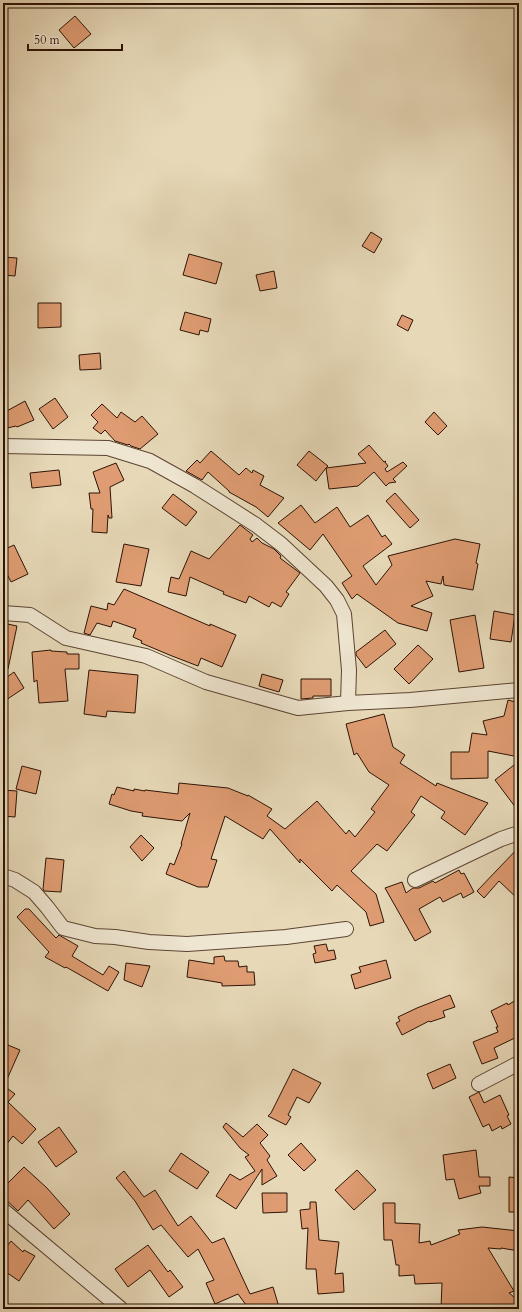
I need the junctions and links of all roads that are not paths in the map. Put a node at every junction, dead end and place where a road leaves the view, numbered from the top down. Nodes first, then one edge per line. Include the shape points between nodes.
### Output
1 (3, 446) edge
2 (3, 613) edge
3 (519, 690) edge
4 (348, 703) junction
5 (519, 833) edge
6 (3, 876) edge
7 (415, 880) dead end
8 (346, 929) dead end
9 (519, 1063) edge
10 (479, 1084) dead end
11 (3, 1210) edge
12 (120, 1308) dead end

1 - 4 street via 108,448 150,461 256,525 281,544 326,586 337,600 344,614 349,670
2 - 4 street via 30,615 66,638 146,656 206,682 298,708
3 - 4 street
5 - 7 street
6 - 8 street via 34,892 63,928 95,936 187,944 286,937
9 - 10 street
11 - 12 street

